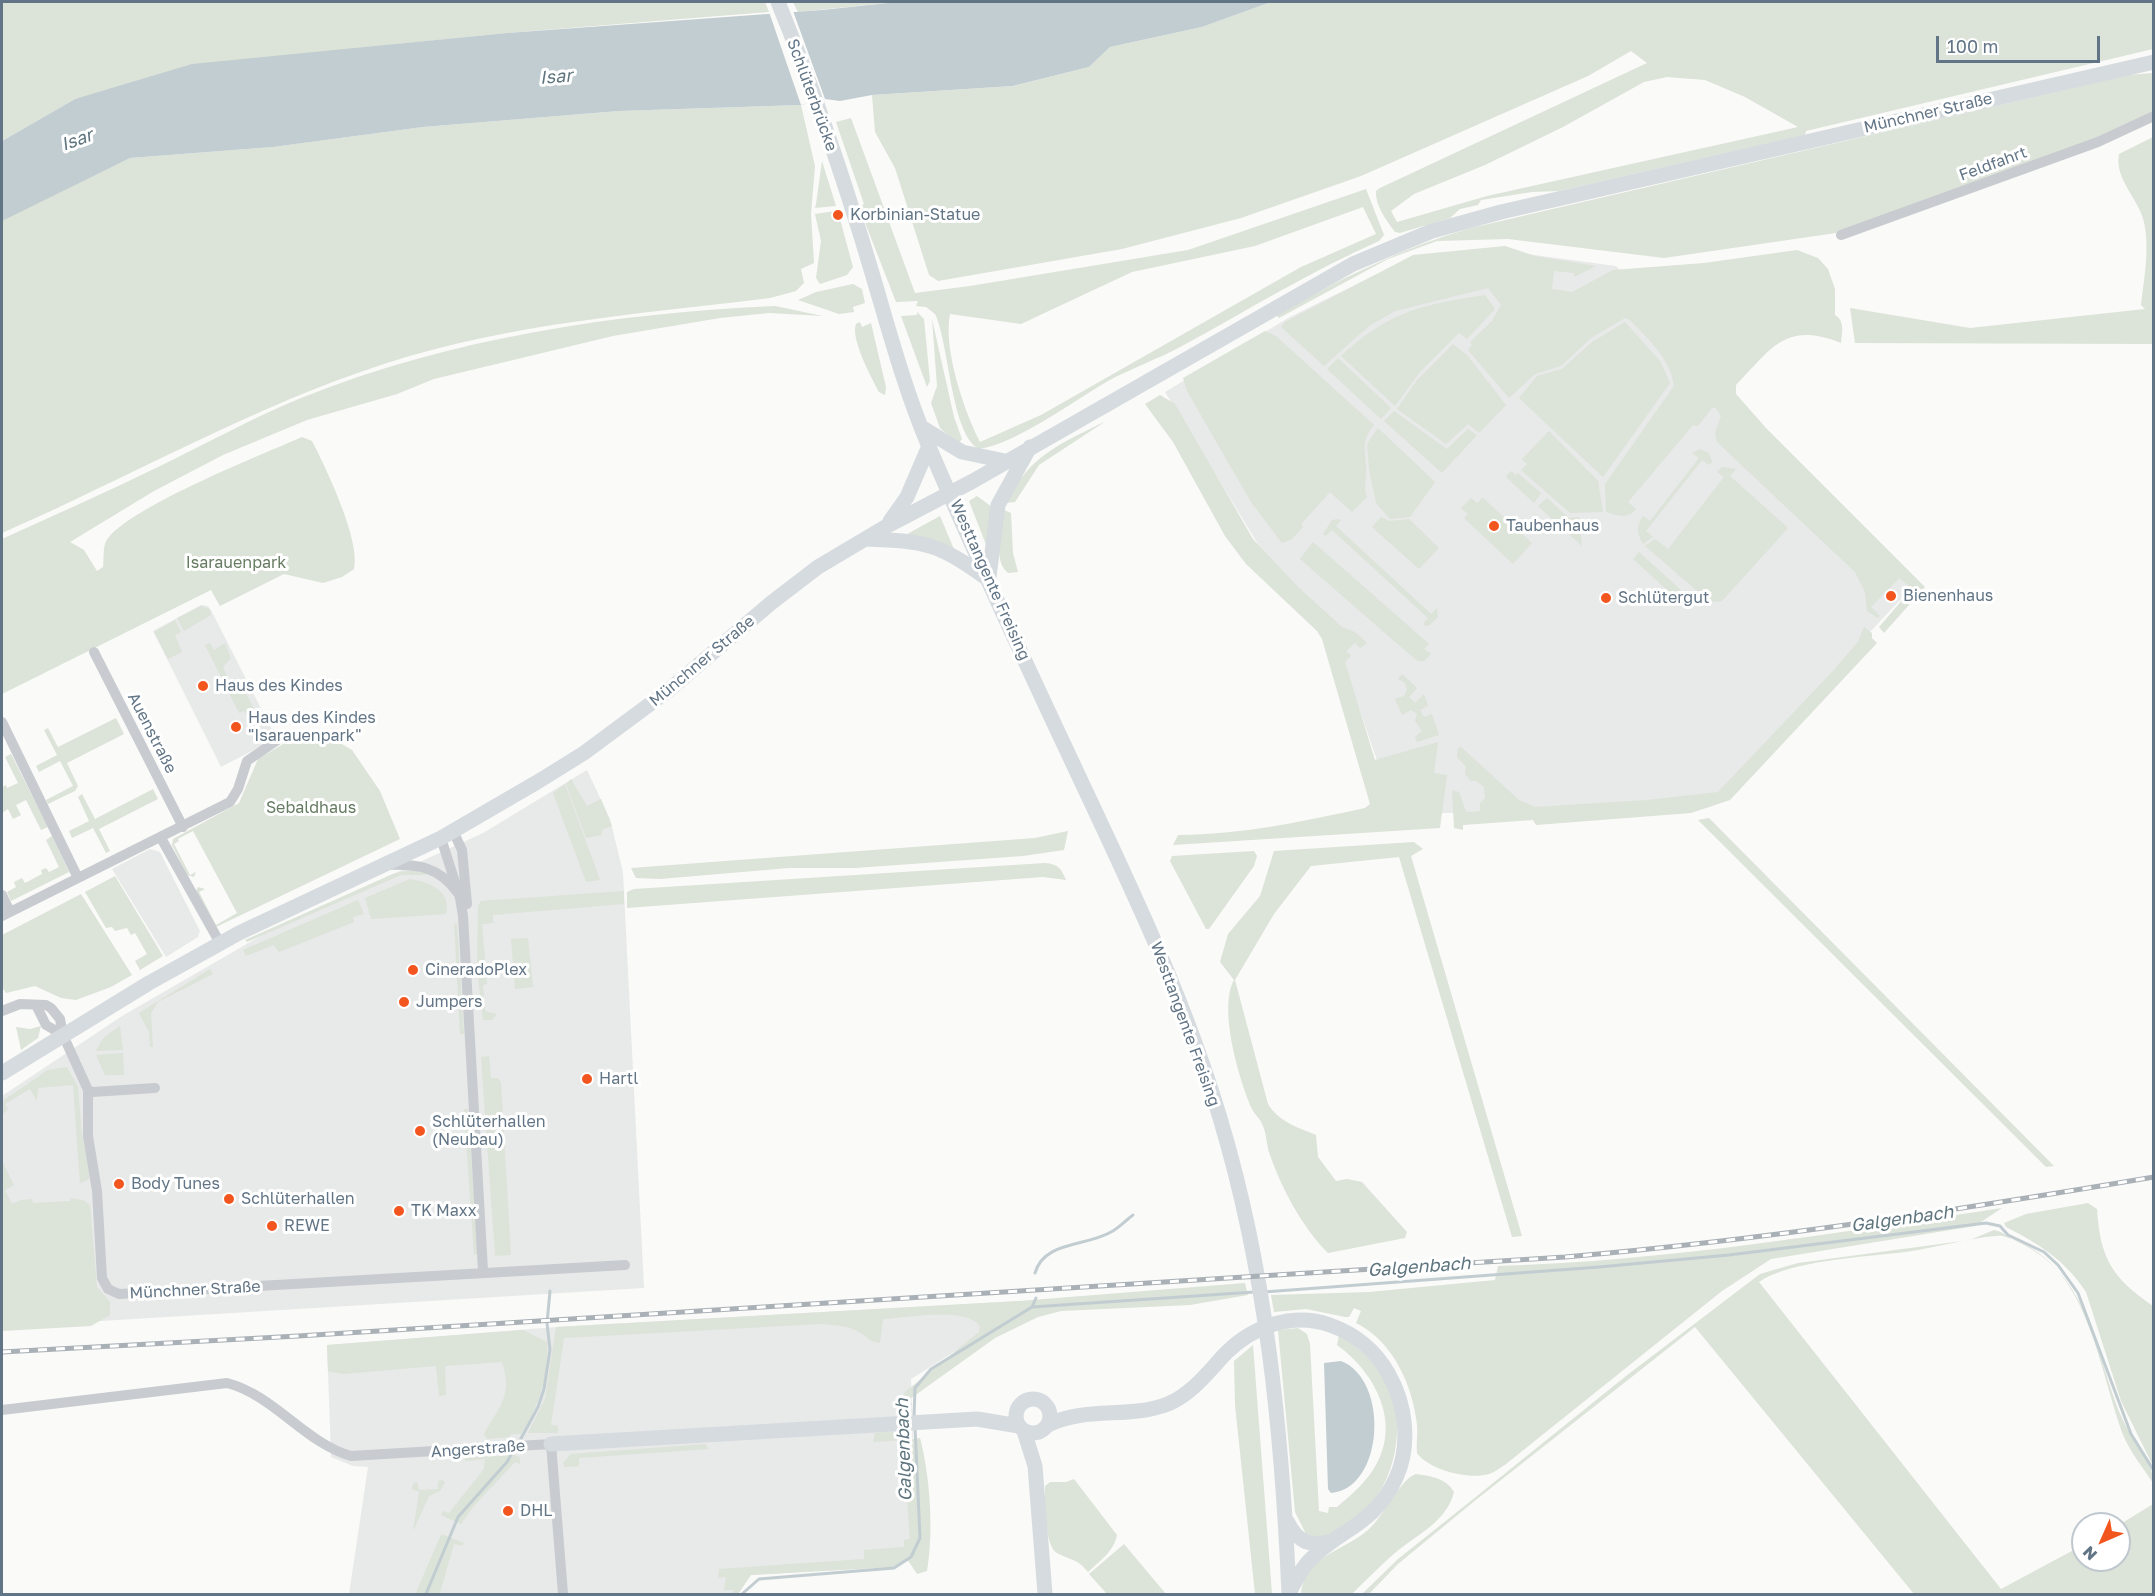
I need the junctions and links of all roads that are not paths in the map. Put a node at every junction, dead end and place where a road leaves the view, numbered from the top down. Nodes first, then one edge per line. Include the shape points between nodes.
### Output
1 (778, 2) edge
2 (2154, 62) edge
3 (2154, 116) edge
4 (1841, 235) dead end
5 (921, 428) junction
6 (929, 446) junction
7 (1031, 446) junction
8 (1005, 460) junction
9 (950, 491) junction
10 (887, 526) junction
11 (865, 539) junction
12 (989, 580) junction
13 (94, 652) dead end
14 (2, 722) edge
15 (282, 737) dead end
16 (183, 827) junction
17 (447, 834) junction
18 (161, 838) junction
19 (380, 866) junction
20 (78, 878) junction
21 (2, 895) edge
22 (460, 898) junction
23 (6, 914) edge
24 (220, 944) junction
25 (466, 959) junction
26 (2, 1011) edge
27 (63, 1035) junction
28 (2, 1073) edge
29 (155, 1088) dead end
30 (88, 1090) junction
31 (625, 1265) dead end
32 (483, 1271) junction
33 (1044, 1402) junction
34 (1018, 1406) junction
35 (2, 1410) edge
36 (1088, 1413) junction
37 (976, 1419) junction
38 (1045, 1428) junction
39 (1022, 1429) junction
40 (551, 1444) junction
41 (1035, 1466) junction
42 (1285, 1517) junction
43 (1333, 1541) junction
44 (563, 1594) edge
45 (1045, 1594) edge
46 (1288, 1594) edge

1 - 5 main road, Schlüterbrücke via 811,87
2 - 7 main road, Münchner Straße via 1432,231 1330,276
3 - 4 street, Feldfahrt via 2098,142
5 - 6 main road, Westtangente Freising
5 - 8 main road via 962,452
6 - 9 main road, Westtangente Freising
6 - 10 main road via 908,497
7 - 8 main road, Münchner Straße
7 - 12 main road via 998,505
8 - 9 main road, Münchner Straße
9 - 10 main road, Münchner Straße
9 - 12 main road, Westtangente Freising
10 - 11 main road, Münchner Straße
11 - 12 main road via 929,544
11 - 17 main road, Münchner Straße via 818,567 669,690 584,753
12 - 42 main road, Westtangente Freising via 1123,871 1203,1065 1236,1176 1252,1247 1274,1373
13 - 16 street, Auenstraße
14 - 20 street
15 - 16 street via 247,761 230,802
16 - 18 street
17 - 19 main road, Münchner Straße
17 - 22 street
17 - 25 street via 462,850 470,944
18 - 20 street
18 - 24 street
19 - 22 street, Münchner Straße via 430,868 445,878
19 - 24 main road, Münchner Straße
20 - 23 street
21 - 23 street
22 - 25 street
24 - 27 main road, Münchner Straße
25 - 32 street
26 - 27 street via 20,1004 37,1006 46,1025
27 - 28 main road, Münchner Straße
27 - 30 street, Münchner Straße
29 - 30 street
30 - 32 street, Münchner Straße via 102,1278 108,1289 129,1293
31 - 32 street, Münchner Straße
33 - 34 main road via 1030,1399
33 - 36 main road
33 - 38 main road via 1051,1416
34 - 37 main road, Angerstraße
34 - 39 main road via 1016,1416
35 - 40 street, Angerstraße via 227,1383 351,1456
36 - 38 main road
36 - 43 main road via 1145,1409 1176,1400 1252,1332 1277,1323 1316,1322 1353,1335 1375,1354 1390,1376 1403,1413 1405,1439 1397,1476 1384,1499 1361,1524
37 - 39 main road, Angerstraße
37 - 40 main road, Angerstraße
38 - 39 main road via 1033,1434
38 - 41 main road
39 - 41 main road
40 - 44 street
41 - 45 main road
42 - 43 main road via 1305,1543
42 - 46 main road, Westtangente Freising
43 - 46 main road via 1309,1561

